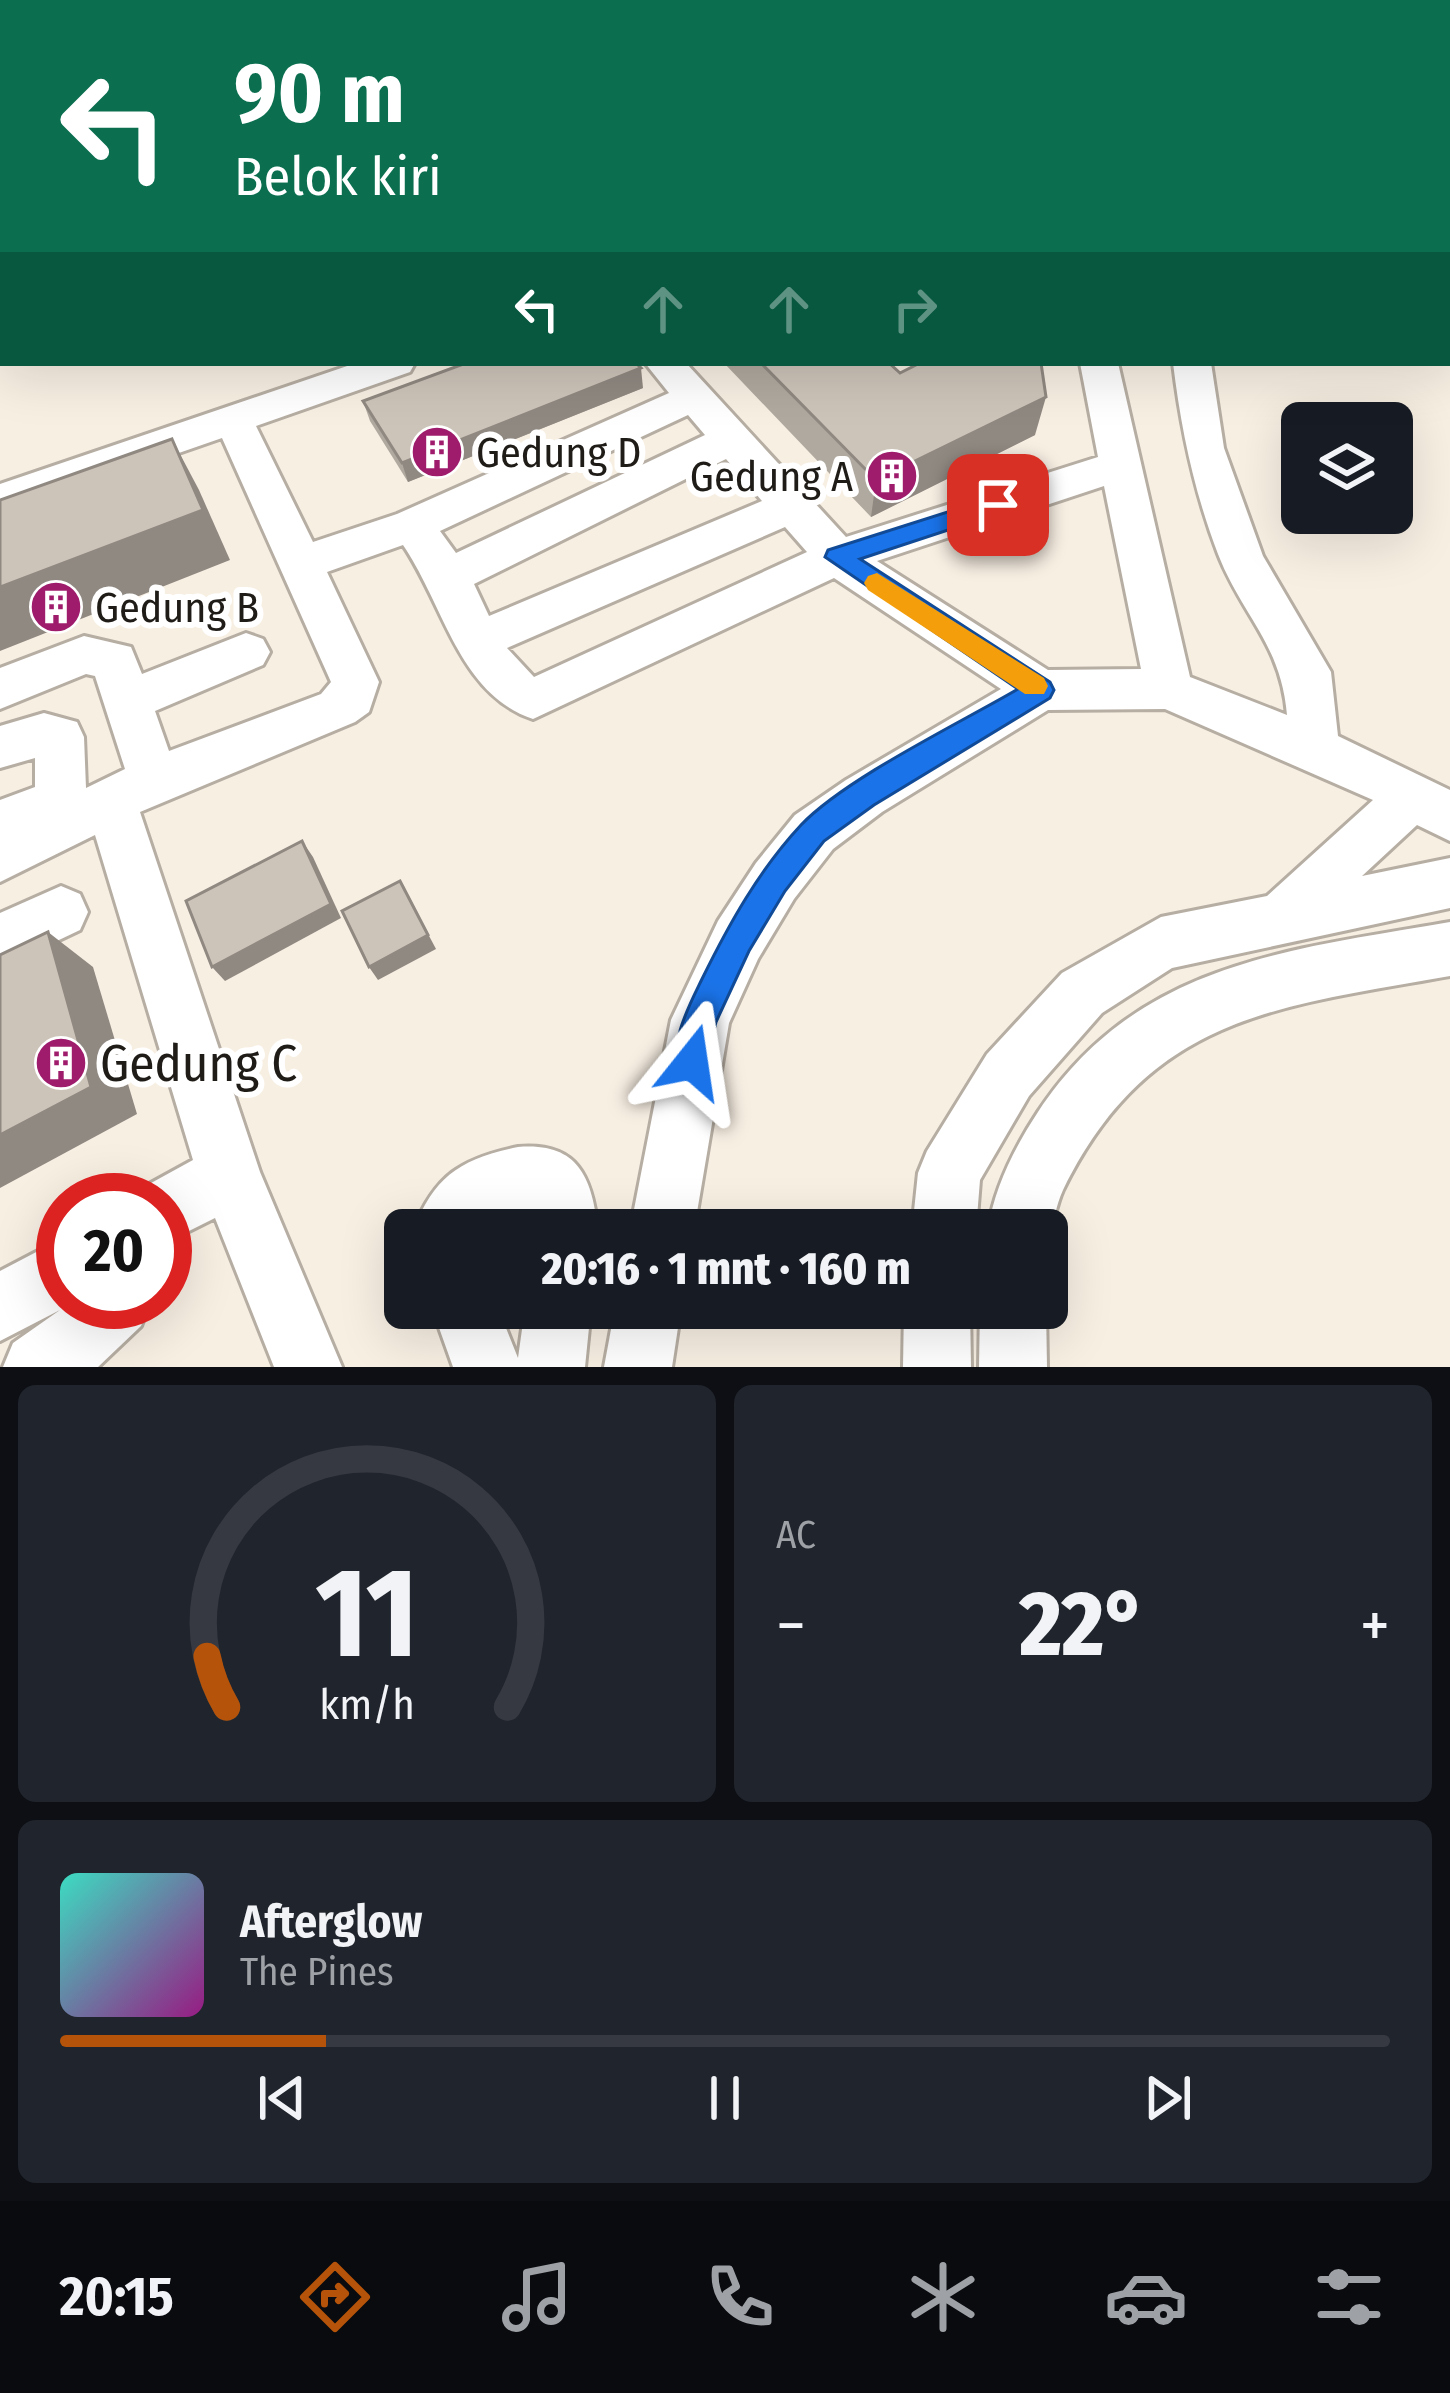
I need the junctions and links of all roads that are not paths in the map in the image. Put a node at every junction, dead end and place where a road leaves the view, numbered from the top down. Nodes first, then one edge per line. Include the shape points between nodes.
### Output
1 (388, 366) edge
2 (667, 366) edge
3 (1101, 366) edge
4 (1192, 366) edge
5 (694, 397) junction
6 (234, 421) junction
7 (731, 440) junction
8 (1118, 466) junction
9 (7, 486) edge
10 (789, 507) junction
11 (412, 525) junction
12 (837, 557) junction
13 (300, 565) junction
14 (448, 578) junction
15 (478, 641) junction
16 (246, 652) dead end
17 (0, 689) edge
18 (1168, 689) junction
19 (1040, 690) junction
20 (127, 700) junction
21 (0, 746) edge
22 (1315, 748) junction
23 (132, 791) junction
24 (1432, 807) edge
25 (0, 824) edge
26 (0, 858) edge
27 (1450, 883) edge
28 (61, 912) dead end
29 (1287, 919) junction
30 (0, 941) edge
31 (1450, 949) edge
32 (229, 1174) junction
33 (192, 1195) edge
34 (459, 1209) edge
35 (564, 1209) edge
36 (666, 1209) edge
37 (946, 1209) edge
38 (1022, 1209) edge
39 (36, 1287) edge
40 (0, 1308) edge
41 (89, 1329) edge
42 (473, 1329) edge
43 (556, 1329) edge
44 (644, 1329) edge
45 (938, 1329) edge
46 (1013, 1329) edge
47 (38, 1367) edge
48 (308, 1367) edge
49 (487, 1367) edge
50 (551, 1367) edge
51 (638, 1367) edge
52 (937, 1367) edge
53 (1013, 1367) edge

1 - 6 street
2 - 5 street
3 - 8 street
4 - 22 street via 1204,448 1242,558 1307,672
5 - 7 street
5 - 11 street
6 - 9 street
6 - 13 street
7 - 10 street
7 - 14 street
8 - 12 street
8 - 18 street
10 - 12 street
10 - 15 street
11 - 13 street
11 - 14 street
12 - 15 street via 544,698 520,696
12 - 19 street
13 - 23 street via 355,682 352,698
14 - 15 street
16 - 20 street
17 - 20 street via 59,662 98,656 114,661
18 - 19 street
18 - 22 street
19 - 36 street via 814,832 775,881 700,1020
20 - 23 street
21 - 25 street via 58,737 64,786 53,803
22 - 24 street
23 - 26 street
23 - 32 street
24 - 29 street via 1289,908
27 - 29 street
28 - 30 street
29 - 37 street via 1161,944 1082,993 1008,1076 949,1173
31 - 38 street via 1198,1004 1131,1044 1066,1119
32 - 33 street
32 - 48 street
34 - 35 street via 478,1191 520,1174 548,1178
39 - 40 street
41 - 47 street
42 - 49 street
43 - 50 street
44 - 51 street
45 - 52 street
46 - 53 street

